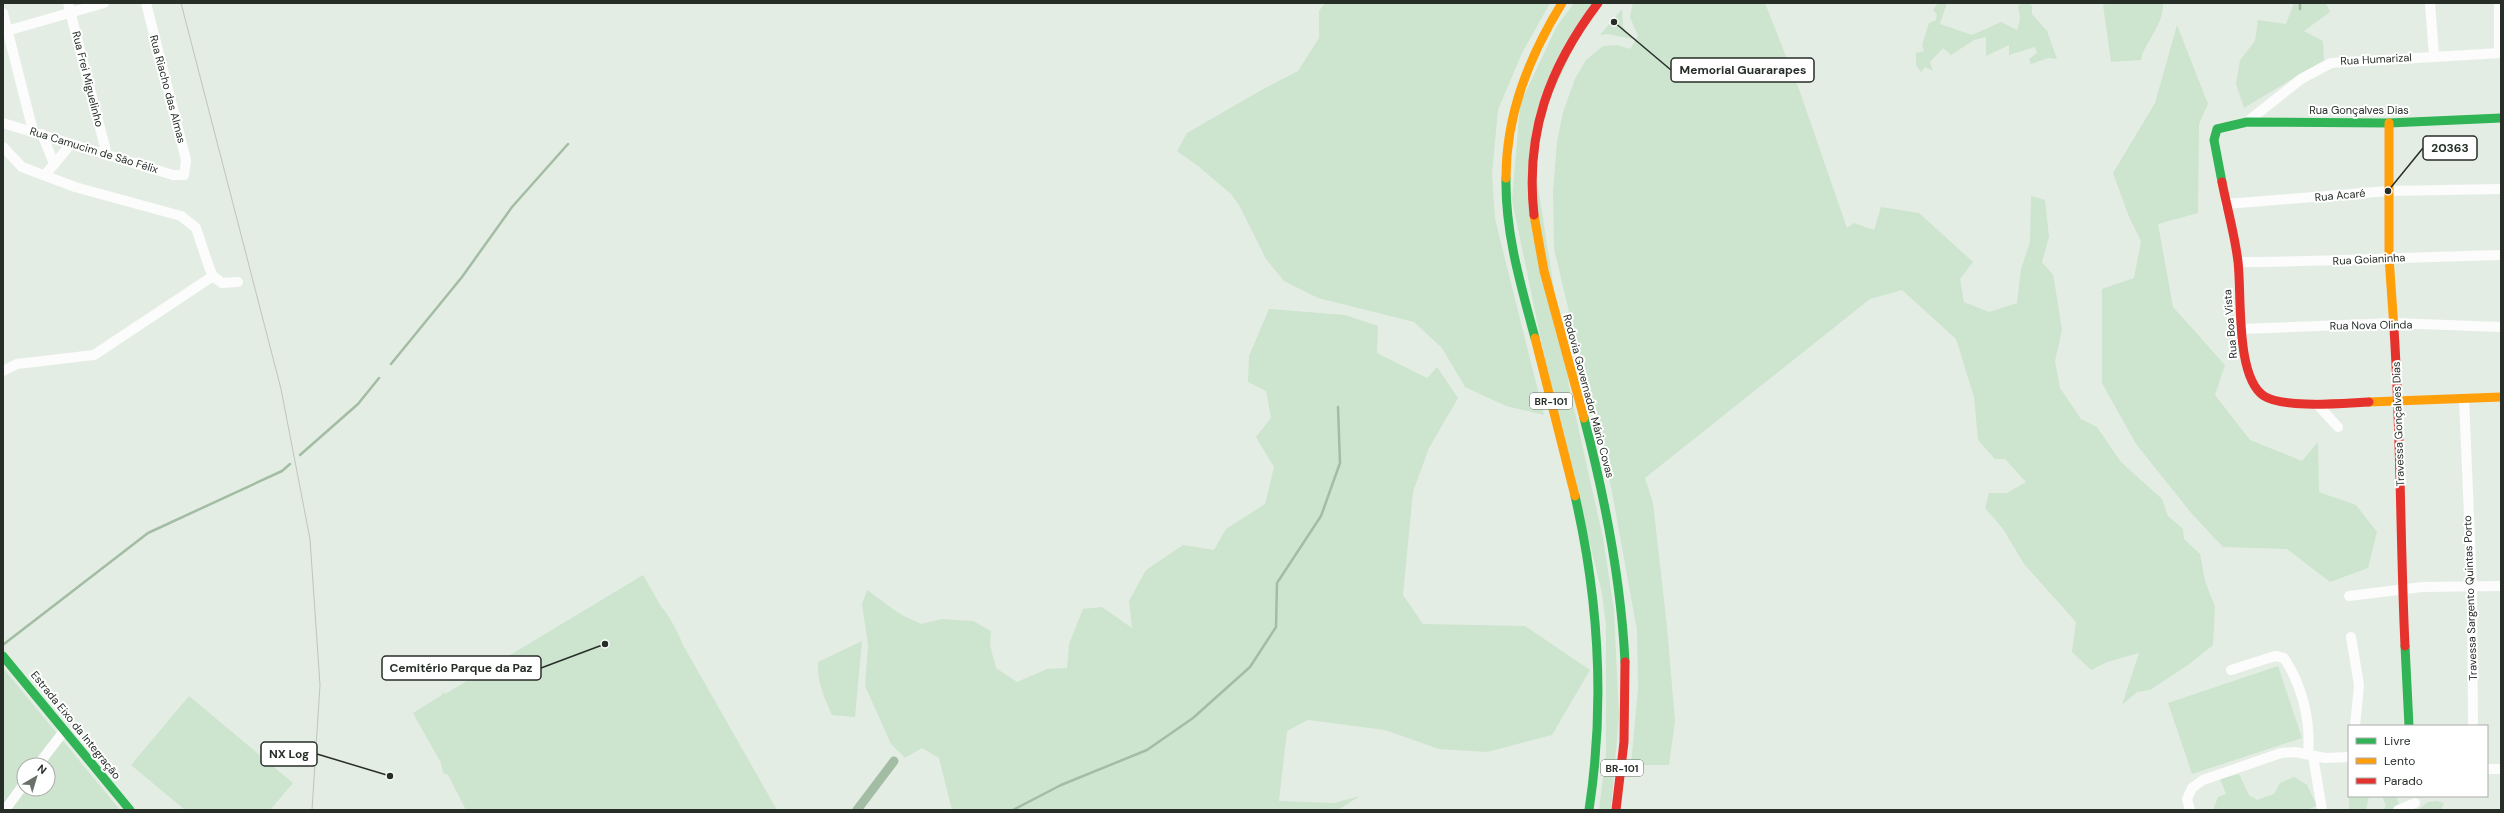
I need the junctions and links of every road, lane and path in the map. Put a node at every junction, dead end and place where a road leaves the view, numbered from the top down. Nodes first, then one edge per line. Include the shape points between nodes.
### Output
1 (104, 3) edge
2 (146, 3) edge
3 (1562, 3) edge
4 (1598, 3) edge
5 (2430, 3) edge
6 (2499, 3) edge
7 (70, 8) edge
8 (3, 13) edge
9 (5, 31) edge
10 (2500, 53) edge
11 (2434, 56) junction
12 (2501, 118) edge
13 (2247, 122) junction
14 (3, 123) edge
15 (2389, 123) junction
16 (2217, 129) joint
17 (37, 132) junction
18 (71, 144) junction
19 (3, 147) edge
20 (107, 155) junction
21 (54, 164) junction
22 (45, 175) junction
23 (184, 175) joint
24 (2501, 189) edge
25 (2388, 192) junction
26 (2226, 204) junction
27 (2501, 255) edge
28 (2389, 257) junction
29 (2238, 262) junction
30 (213, 276) junction
31 (238, 282) dead end
32 (2393, 323) junction
33 (2501, 327) edge
34 (2241, 329) junction
35 (3, 371) edge
36 (2501, 397) edge
37 (2464, 398) junction
38 (2399, 402) junction
39 (2317, 404) junction
40 (2338, 427) dead end
41 (2501, 586) edge
42 (2472, 587) junction
43 (2402, 589) junction
44 (2349, 596) dead end
45 (2351, 637) dead end
46 (3, 656) edge
47 (2231, 670) dead end
48 (2355, 725) edge
49 (2409, 725) edge
50 (2473, 725) edge
51 (64, 731) junction
52 (2311, 755) junction
53 (44, 757) edge
54 (2348, 757) edge
55 (2488, 769) edge
56 (2501, 769) edge
57 (16, 795) edge
58 (2415, 803) edge
59 (5, 810) edge
60 (130, 810) edge
61 (1589, 810) edge
62 (1616, 810) edge
63 (2190, 810) edge
64 (2322, 810) edge
65 (2398, 810) edge

1 - 7 street
2 - 23 street, Rua Riacho das Almas via 186,160
3 - 61 main road, BR-101 via 1543,34 1521,84 1508,143 1506,185 1517,271 1561,439 1591,577 1596,642 1597,727 1595,769
4 - 62 main road, Rodovia Governador Mário Covas / BR-101 via 1575,34 1550,84 1535,136 1531,179 1544,273 1604,501 1620,594 1625,643 1625,682 1623,755
5 - 11 street
6 - 10 street
7 - 9 street
7 - 20 street, Rua Frei Miguelinho
8 - 9 street
9 - 17 street
10 - 11 street, Rua Humarizal
11 - 13 street, Rua Humarizal via 2331,63 2301,79
12 - 15 main road, Rua Gonçalves Dias
13 - 15 main road, Rua Gonçalves Dias
13 - 16 main road, Rua Gonçalves Dias
14 - 17 street, Rua Camucim de São Félix
15 - 25 main road, Travessa Gonçalves Dias
16 - 26 main road, Rua Boa Vista via 2214,142
17 - 18 street, Rua Camucim de São Félix
17 - 21 street
18 - 20 street, Rua Camucim de São Félix
18 - 21 street
19 - 22 street via 22,166
20 - 23 street, Rua Camucim de São Félix via 174,175
21 - 22 street
22 - 30 street via 75,187 181,216 196,228
24 - 25 street, Rua Acaré
25 - 26 street, Rua Acaré
25 - 28 main road, Travessa Gonçalves Dias
26 - 29 main road, Rua Boa Vista
27 - 28 street, Rua Goianinha
28 - 29 street, Rua Goianinha via 2312,262
28 - 32 main road, Travessa Gonçalves Dias
29 - 34 main road, Rua Boa Vista
30 - 31 street via 222,283
30 - 35 street via 94,355 16,364
32 - 33 street, Rua Nova Olinda
32 - 34 street, Rua Nova Olinda
32 - 38 main road, Travessa Gonçalves Dias
34 - 39 main road, Rua Boa Vista via 2242,352 2248,372 2263,396 2276,401
36 - 37 main road, Rua Boa Vista
37 - 38 main road, Rua Boa Vista
37 - 42 street, Travessa Sargento Quintas Porto
38 - 39 main road, Rua Boa Vista
38 - 43 main road, Travessa Gonçalves Dias
39 - 40 street
41 - 42 street
42 - 43 street
42 - 50 street, Travessa Sargento Quintas Porto
43 - 44 street
43 - 49 main road, Travessa Gonçalves Dias
45 - 48 street via 2359,685
46 - 51 main road, Estrada Eixo da Integração
47 - 52 street via 2275,656 2284,658 2307,718
51 - 53 street
51 - 60 main road, Estrada Eixo da Integração
52 - 54 street
52 - 63 street via 2291,752 2275,755 2209,778 2196,784 2189,796
52 - 64 street
55 - 56 street
57 - 59 street
58 - 65 street

